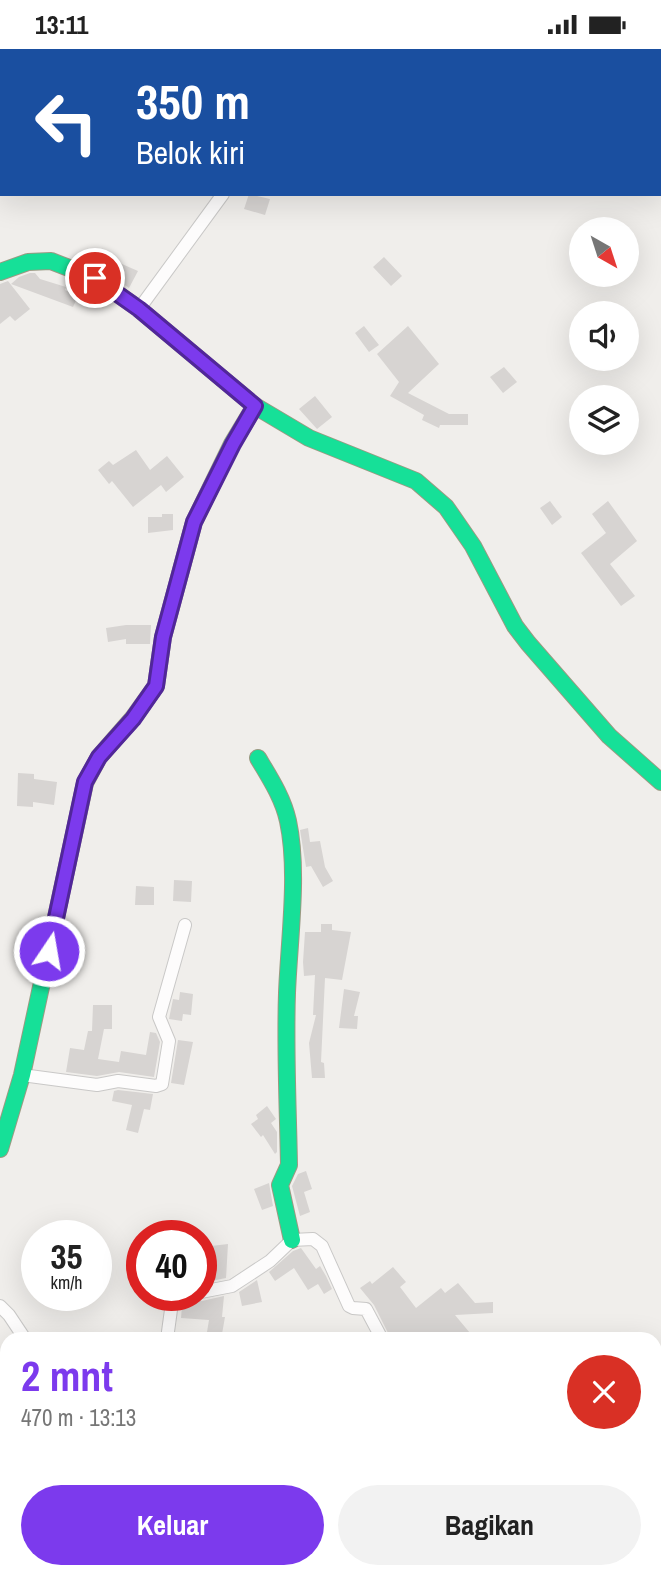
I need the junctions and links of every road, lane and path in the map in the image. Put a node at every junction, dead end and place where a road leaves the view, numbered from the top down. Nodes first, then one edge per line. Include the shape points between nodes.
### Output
1 (222, 196) edge
2 (0, 272) edge
3 (139, 309) junction
4 (255, 406) junction
5 (258, 758) dead end
6 (661, 782) edge
7 (185, 925) dead end
8 (22, 1075) junction
9 (0, 1149) edge
10 (292, 1240) junction
11 (217, 1289) edge
12 (0, 1306) edge
13 (171, 1311) edge
14 (20, 1332) edge
15 (168, 1332) edge
16 (378, 1332) edge

1 - 3 street
2 - 3 street via 28,262 51,261 95,278
3 - 4 street
4 - 6 street via 309,438 416,481 431,493 472,546 528,643 609,736
4 - 8 street via 194,522 163,637 156,686 99,757 85,782
5 - 10 street via 280,796 290,842 289,1165 280,1185
7 - 8 street via 159,1017 169,1041 162,1084 118,1081 97,1085
8 - 9 street
10 - 11 street via 232,1286
10 - 16 street via 313,1239 323,1246 346,1302 351,1308 366,1309
12 - 14 street
13 - 15 street

